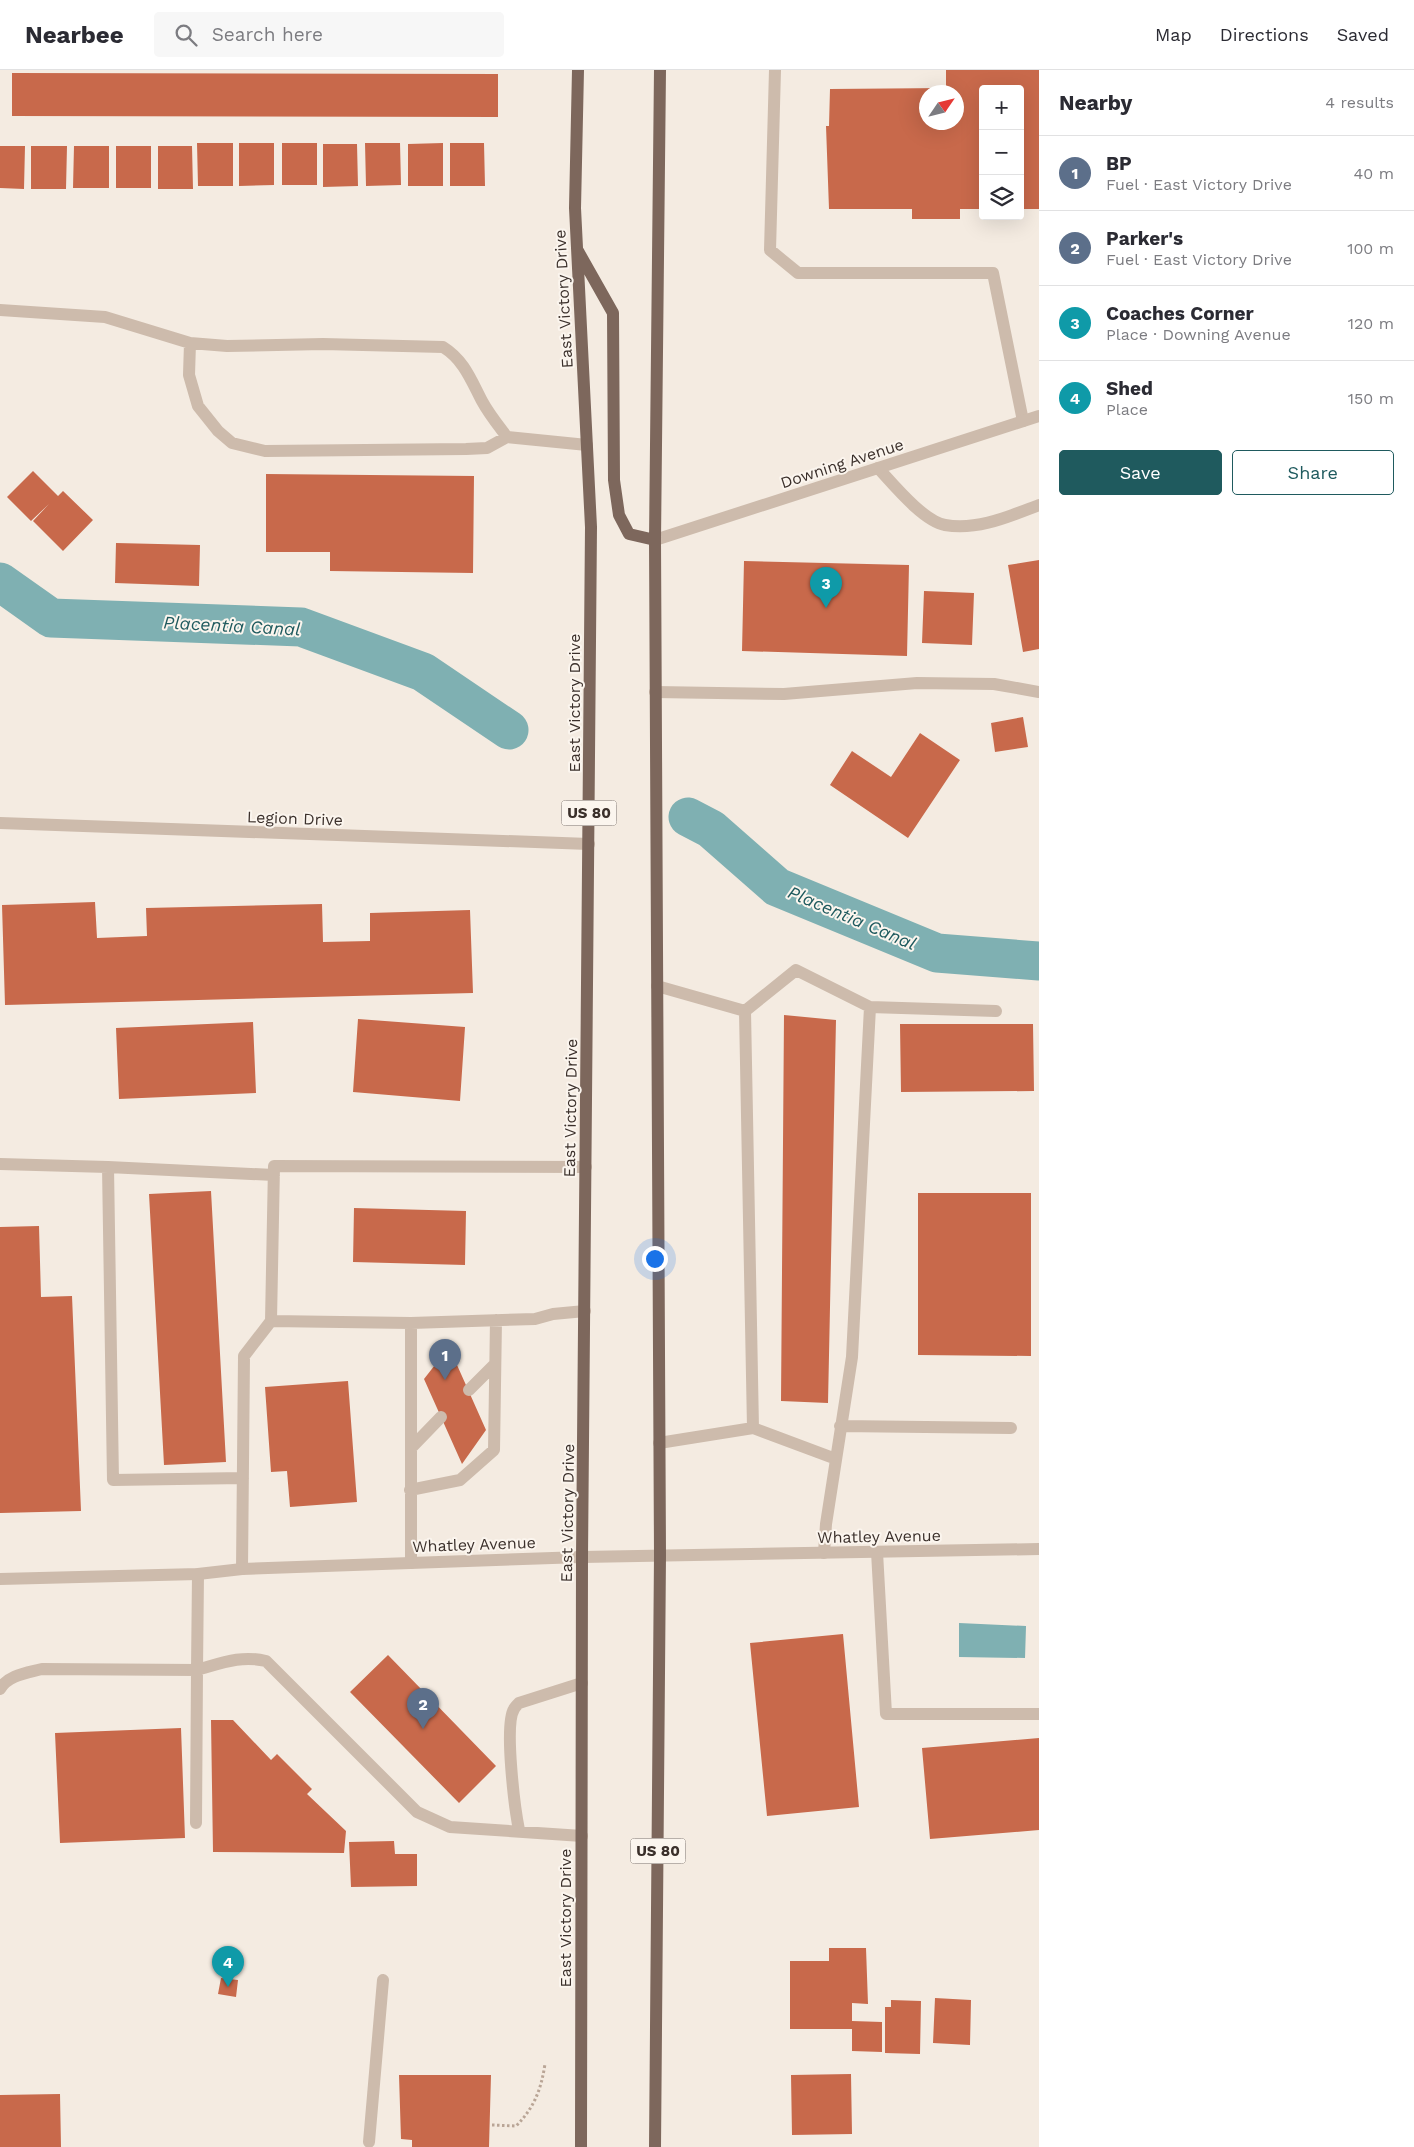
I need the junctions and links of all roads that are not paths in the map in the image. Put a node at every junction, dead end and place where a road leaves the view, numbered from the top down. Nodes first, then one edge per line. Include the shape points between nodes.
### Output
1 (578, 70) edge
2 (660, 70) edge
3 (775, 70) edge
4 (577, 249) junction
5 (0, 310) edge
6 (190, 342) junction
7 (1039, 416) edge
8 (1023, 421) junction
9 (508, 437) junction
10 (586, 445) junction
11 (878, 468) junction
12 (1039, 505) edge
13 (655, 540) junction
14 (655, 692) junction
15 (1039, 692) edge
16 (0, 824) edge
17 (589, 844) junction
18 (657, 986) junction
19 (870, 1007) junction
20 (745, 1011) junction
21 (996, 1011) dead end
22 (0, 1164) edge
23 (108, 1167) junction
24 (586, 1167) junction
25 (274, 1175) junction
26 (585, 1312) junction
27 (496, 1320) junction
28 (271, 1321) junction
29 (411, 1323) junction
30 (495, 1364) junction
31 (469, 1390) dead end
32 (441, 1417) dead end
33 (840, 1426) junction
34 (753, 1428) junction
35 (1011, 1428) dead end
36 (659, 1443) junction
37 (411, 1448) junction
38 (836, 1459) junction
39 (243, 1478) junction
40 (410, 1490) junction
41 (1039, 1549) edge
42 (877, 1552) junction
43 (824, 1553) junction
44 (660, 1555) junction
45 (582, 1556) junction
46 (411, 1563) junction
47 (242, 1569) junction
48 (198, 1574) junction
49 (0, 1579) edge
50 (197, 1670) junction
51 (582, 1683) junction
52 (0, 1689) edge
53 (1039, 1714) edge
54 (196, 1823) dead end
55 (519, 1830) junction
56 (582, 1836) junction
57 (383, 1980) dead end
58 (369, 2142) dead end
59 (581, 2147) edge
60 (655, 2147) edge

1 - 4 main road, East Victory Drive / US 80
2 - 13 main road, US 80
3 - 8 street via 770,250 798,273 993,273
4 - 10 main road, East Victory Drive / US 80
4 - 13 main road via 613,313 614,480 618,515 629,534
5 - 6 street via 105,317
6 - 9 street via 227,346 443,347 455,355 492,418
6 - 9 street via 189,375 198,406 232,443 265,451 466,449 487,448
7 - 8 street, Downing Avenue
8 - 11 street, Downing Avenue
9 - 10 street
10 - 17 main road, East Victory Drive / US 80 via 591,527
11 - 12 street via 924,514 944,525 981,525
11 - 13 street, Downing Avenue
13 - 14 main road, US 80
14 - 15 street via 784,694 916,683 994,684
14 - 18 main road, US 80
16 - 17 street, Legion Drive
17 - 24 main road, East Victory Drive / US 80
18 - 20 street
18 - 36 main road, US 80
19 - 20 street via 796,970
19 - 21 street
19 - 33 street via 852,1357
20 - 34 street
22 - 23 street
23 - 25 street
23 - 39 street via 113,1480
24 - 25 street via 274,1166
24 - 26 main road, East Victory Drive / US 80
25 - 28 street
26 - 27 street
26 - 45 main road, East Victory Drive / US 80
27 - 29 street
27 - 30 street
28 - 29 street
28 - 39 street via 244,1356
29 - 37 street
30 - 31 street
30 - 40 street via 494,1450 460,1480
32 - 37 street
33 - 35 street
33 - 38 street
34 - 36 street
34 - 38 street
36 - 44 main road, US 80
37 - 40 street
38 - 43 street
39 - 47 street
40 - 46 street
41 - 42 street, Whatley Avenue
42 - 43 street, Whatley Avenue
42 - 53 street via 886,1714
43 - 44 street, Whatley Avenue
44 - 45 street, Whatley Avenue
44 - 60 main road, US 80
45 - 46 street, Whatley Avenue
45 - 51 main road, East Victory Drive / US 80
46 - 47 street, Whatley Avenue
47 - 48 street, Whatley Avenue
48 - 49 street, Whatley Avenue
48 - 50 street
50 - 52 street via 42,1669 19,1674
50 - 54 street
50 - 55 street via 234,1659 251,1657 266,1660 418,1812 450,1827
51 - 55 street via 519,1703 513,1709 510,1725 514,1801
51 - 56 main road, East Victory Drive / US 80
55 - 56 street
56 - 59 main road, East Victory Drive / US 80
57 - 58 street

